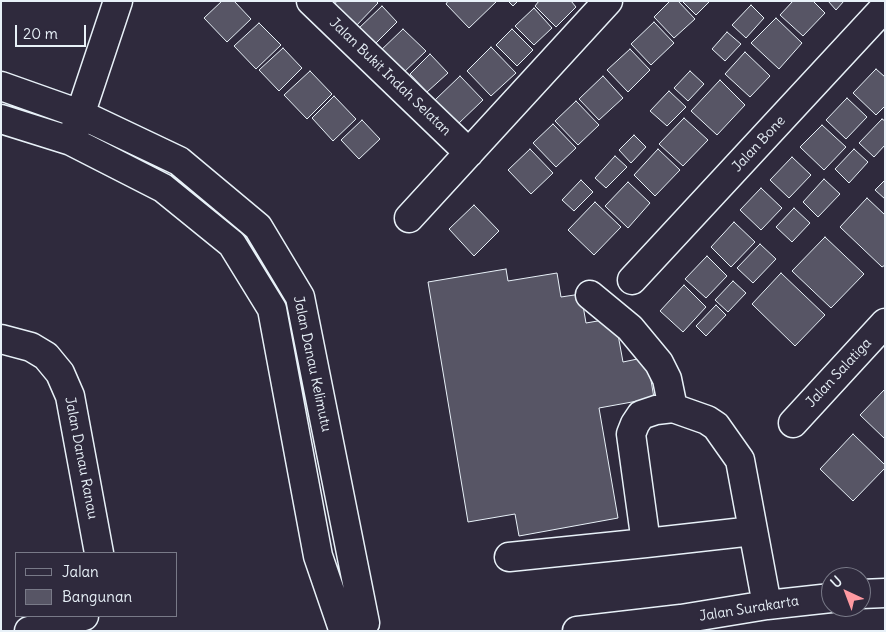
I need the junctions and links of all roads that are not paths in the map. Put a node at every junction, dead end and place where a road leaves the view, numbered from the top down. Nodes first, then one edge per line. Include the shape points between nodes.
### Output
1 (118, 1) edge
2 (311, 1) edge
3 (608, 1) edge
4 (885, 7) edge
5 (1, 86) edge
6 (80, 114) junction
7 (1, 119) edge
8 (71, 142) junction
9 (469, 153) junction
10 (409, 218) dead end
11 (632, 280) dead end
12 (590, 295) dead end
13 (885, 324) edge
14 (1, 339) edge
15 (673, 408) junction
16 (793, 423) dead end
17 (752, 531) junction
18 (646, 543) junction
19 (99, 552) edge
20 (509, 557) dead end
21 (885, 593) edge
22 (871, 594) edge
23 (821, 599) edge
24 (767, 604) junction
25 (80, 617) edge
26 (681, 625) edge
27 (640, 627) edge
28 (358, 628) edge
29 (29, 631) edge
30 (577, 631) edge

1 - 6 street
2 - 9 street, Jalan Bukit Indah Selatan
3 - 9 street
4 - 11 street, Jalan Bone
5 - 6 street, Jalan Danau Kelimutu
6 - 8 street
6 - 28 street, Jalan Danau Kelimutu via 179,161 258,227 300,297
7 - 8 street, Jalan Danau Kelimutu
8 - 28 street, Jalan Danau Kelimutu via 164,188 232,244 272,309 318,556
9 - 10 street
12 - 15 street via 630,328 660,363
13 - 16 street, Jalan Salatiga
14 - 19 street, Jalan Danau Ranau via 31,347 46,356 60,373 70,396
15 - 17 street via 716,426 733,449 742,470
15 - 18 street via 641,416 631,434
17 - 18 street
17 - 24 street
18 - 20 street
21 - 22 street
23 - 24 street, Jalan Surakarta
24 - 26 street, Jalan Surakarta
25 - 29 street
26 - 27 street, Jalan Surakarta
27 - 30 street, Jalan Surakarta

